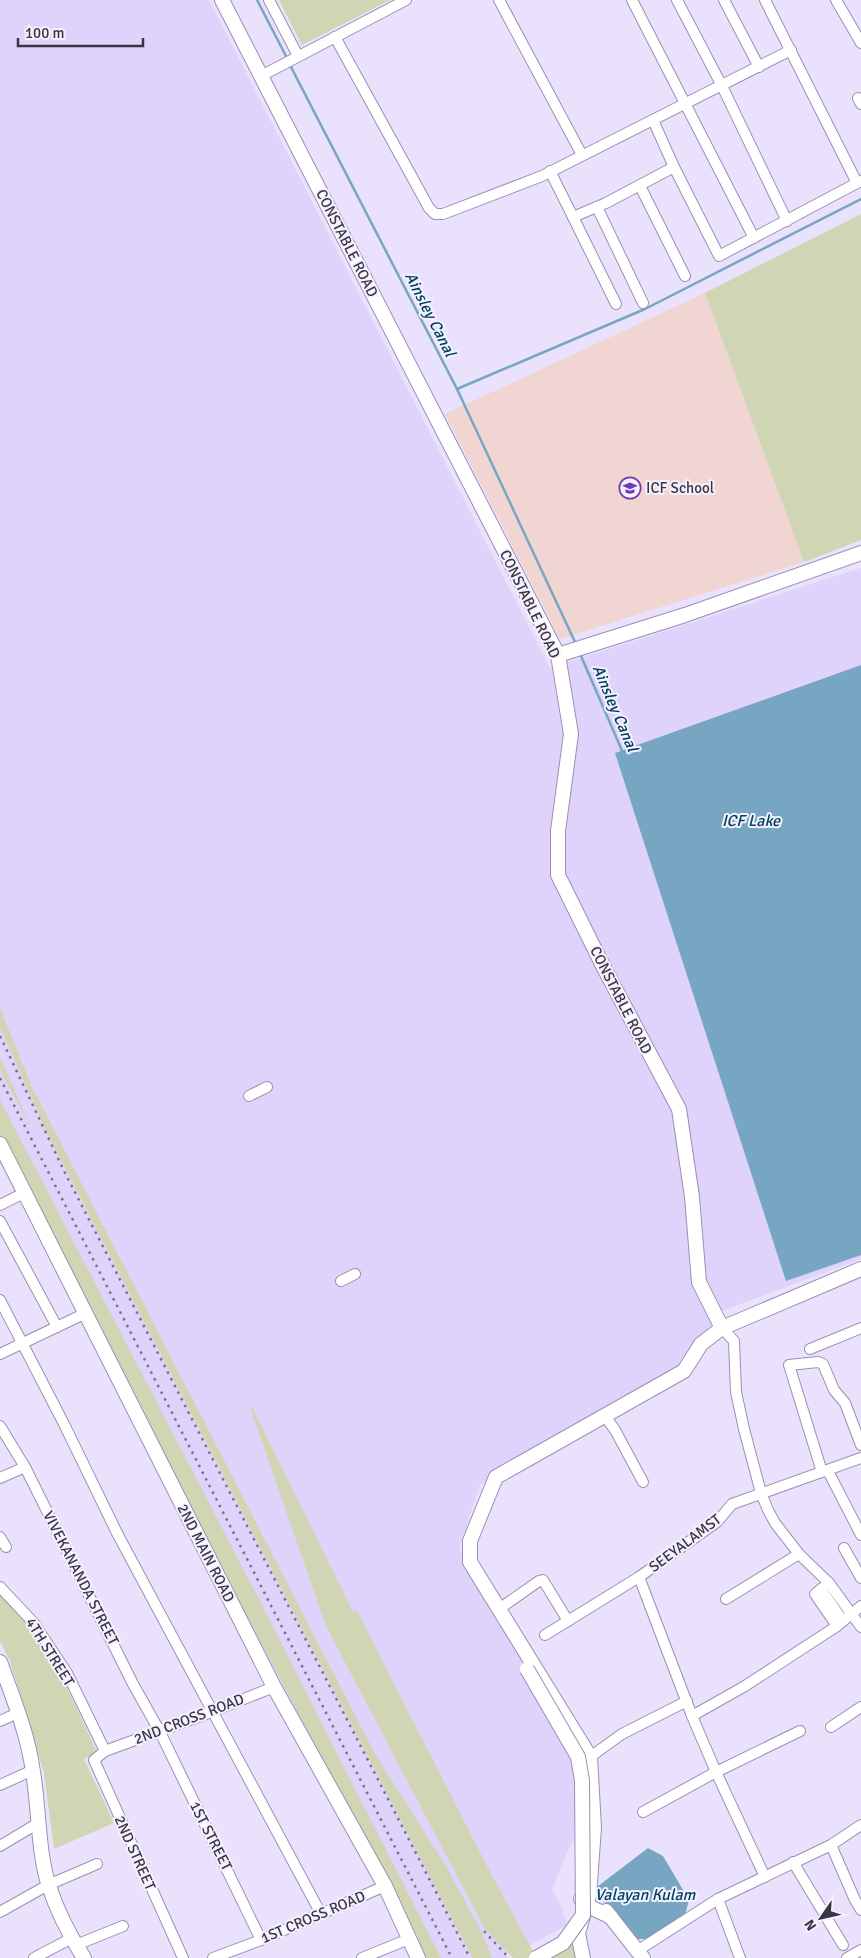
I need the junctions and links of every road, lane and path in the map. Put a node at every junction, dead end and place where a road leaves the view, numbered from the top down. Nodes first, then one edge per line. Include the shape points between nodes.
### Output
1 (222, 0) edge
2 (269, 0) edge
3 (406, 0) edge
4 (499, 0) edge
5 (632, 0) edge
6 (677, 0) edge
7 (724, 0) edge
8 (765, 0) edge
9 (836, 0) edge
10 (335, 37) junction
11 (861, 43) edge
12 (791, 50) junction
13 (292, 60) junction
14 (759, 67) junction
15 (261, 76) junction
16 (722, 86) junction
17 (685, 104) junction
18 (653, 120) junction
19 (582, 155) junction
20 (674, 167) junction
21 (550, 172) junction
22 (859, 182) edge
23 (640, 186) junction
24 (597, 207) junction
25 (573, 217) junction
26 (787, 221) junction
27 (754, 238) junction
28 (685, 276) dead end
29 (643, 303) dead end
30 (616, 304) dead end
31 (861, 553) edge
32 (558, 655) junction
33 (267, 1087) dead end
34 (249, 1096) dead end
35 (0, 1144) edge
36 (24, 1193) junction
37 (0, 1205) edge
38 (0, 1221) edge
39 (861, 1269) edge
40 (355, 1274) dead end
41 (341, 1281) dead end
42 (0, 1300) edge
43 (86, 1313) junction
44 (57, 1327) junction
45 (722, 1328) junction
46 (861, 1328) edge
47 (22, 1344) junction
48 (810, 1349) dead end
49 (0, 1354) edge
50 (604, 1416) junction
51 (0, 1426) edge
52 (861, 1444) edge
53 (861, 1458) edge
54 (25, 1467) junction
55 (825, 1471) junction
56 (0, 1478) edge
57 (643, 1482) dead end
58 (761, 1493) junction
59 (861, 1535) edge
60 (0, 1537) edge
61 (6, 1547) dead end
62 (844, 1548) dead end
63 (799, 1554) junction
64 (639, 1577) junction
65 (861, 1578) edge
66 (829, 1583) junction
67 (0, 1587) edge
68 (726, 1599) dead end
69 (861, 1606) edge
70 (499, 1609) junction
71 (852, 1613) junction
72 (568, 1621) junction
73 (840, 1623) junction
74 (861, 1627) edge
75 (545, 1635) dead end
76 (517, 1639) junction
77 (0, 1662) edge
78 (274, 1687) junction
79 (687, 1701) junction
80 (861, 1707) edge
81 (18, 1712) junction
82 (212, 1712) junction
83 (692, 1716) junction
84 (0, 1721) edge
85 (831, 1727) dead end
86 (800, 1731) dead end
87 (160, 1732) junction
88 (105, 1751) junction
89 (590, 1757) junction
90 (33, 1770) junction
91 (716, 1772) junction
92 (0, 1785) edge
93 (643, 1812) dead end
94 (40, 1822) junction
95 (861, 1825) edge
96 (831, 1845) junction
97 (0, 1846) edge
98 (793, 1862) junction
99 (97, 1864) dead end
100 (765, 1877) junction
101 (48, 1885) junction
102 (385, 1886) junction
103 (718, 1899) junction
104 (587, 1900) junction
105 (861, 1910) edge
106 (0, 1912) edge
107 (321, 1914) junction
108 (123, 1926) dead end
109 (409, 1939) junction
110 (261, 1940) junction
111 (74, 1941) junction
112 (843, 1945) dead end
113 (861, 1950) edge
114 (640, 1954) edge
115 (34, 1958) edge
116 (84, 1958) edge
117 (183, 1958) edge
118 (213, 1958) edge
119 (362, 1958) edge
120 (418, 1958) edge
121 (536, 1958) edge
122 (583, 1958) edge
123 (740, 1958) edge
124 (847, 1958) edge

1 - 15 street, CONSTABLE ROAD
2 - 13 street
3 - 10 street
4 - 19 street
5 - 17 street
6 - 16 street
7 - 14 street
8 - 12 street
9 - 11 street
10 - 13 street
10 - 21 street via 415,184 435,214 479,202
12 - 14 street
12 - 22 street
13 - 15 street
14 - 16 street
15 - 32 street, CONSTABLE ROAD
16 - 17 street
16 - 26 street
17 - 18 street
17 - 27 street
18 - 19 street
18 - 20 street
19 - 21 street
20 - 23 street
20 - 27 street via 719,256
21 - 25 street
22 - 26 street
23 - 24 street
23 - 28 street
24 - 25 street
24 - 29 street
25 - 30 street
26 - 27 street
31 - 32 street via 685,616
32 - 45 street, CONSTABLE ROAD via 571,734 558,831 558,875 678,1109 692,1197 699,1282
33 - 34 street
35 - 36 street, 2ND MAIN ROAD
36 - 37 street
36 - 43 street, 2ND MAIN ROAD
38 - 44 street
39 - 45 street
40 - 41 street
42 - 47 street
43 - 44 street
43 - 78 street, 2ND MAIN ROAD
44 - 47 street
45 - 50 street via 701,1344 684,1371
45 - 58 street via 734,1342 736,1392
46 - 48 street
47 - 49 street
47 - 82 street via 117,1534
50 - 57 street
50 - 70 street via 496,1477 470,1541 470,1562
51 - 54 street, VIVEKANANDA STREET
52 - 55 street via 845,1403 834,1390 823,1364 789,1365
53 - 55 street, SEEYALAMST
54 - 56 street
54 - 87 street, VIVEKANANDA STREET
55 - 58 street, SEEYALAMST
55 - 59 street
58 - 63 street via 775,1523
58 - 64 street, SEEYALAMST via 732,1504 717,1522
60 - 61 street
62 - 65 street
63 - 66 street
63 - 68 street
64 - 72 street, SEEYALAMST
64 - 79 street
66 - 71 street
66 - 73 street via 814,1594
67 - 88 street, 4TH STREET via 33,1622 66,1673
69 - 71 street
70 - 72 street via 543,1580
70 - 76 street
71 - 73 street
71 - 74 street
72 - 75 street, SEEYALAMST
73 - 83 street via 745,1686
76 - 89 street
76 - 121 street, bridge via 527,1669 578,1757 582,1780 583,1915 563,1943
77 - 81 street
78 - 82 street, 2ND CROSS ROAD
78 - 102 street, 2ND MAIN ROAD
79 - 83 street
79 - 89 street via 622,1734
80 - 85 street
81 - 84 street
81 - 90 street
82 - 87 street, 2ND CROSS ROAD
82 - 107 street
83 - 91 street
86 - 91 street
87 - 88 street, 2ND CROSS ROAD
87 - 110 street, 1ST STREET
88 - 117 street, 2ND STREET via 94,1760
89 - 104 street via 594,1828
90 - 92 street
90 - 94 street
91 - 93 street
91 - 100 street
94 - 97 street
94 - 101 street
95 - 96 street
96 - 98 street
96 - 105 street
98 - 100 street
98 - 112 street
99 - 101 street
100 - 103 street
101 - 106 street
101 - 111 street
102 - 107 street, 1ST CROSS ROAD
102 - 109 street, 2ND MAIN ROAD
103 - 114 street
103 - 123 street
104 - 114 street via 599,1903
104 - 122 street via 578,1933
107 - 110 street, 1ST CROSS ROAD
108 - 111 street
109 - 119 street
109 - 120 street, 2ND MAIN ROAD
110 - 118 street, 1ST CROSS ROAD
111 - 115 street
111 - 116 street
113 - 124 street

